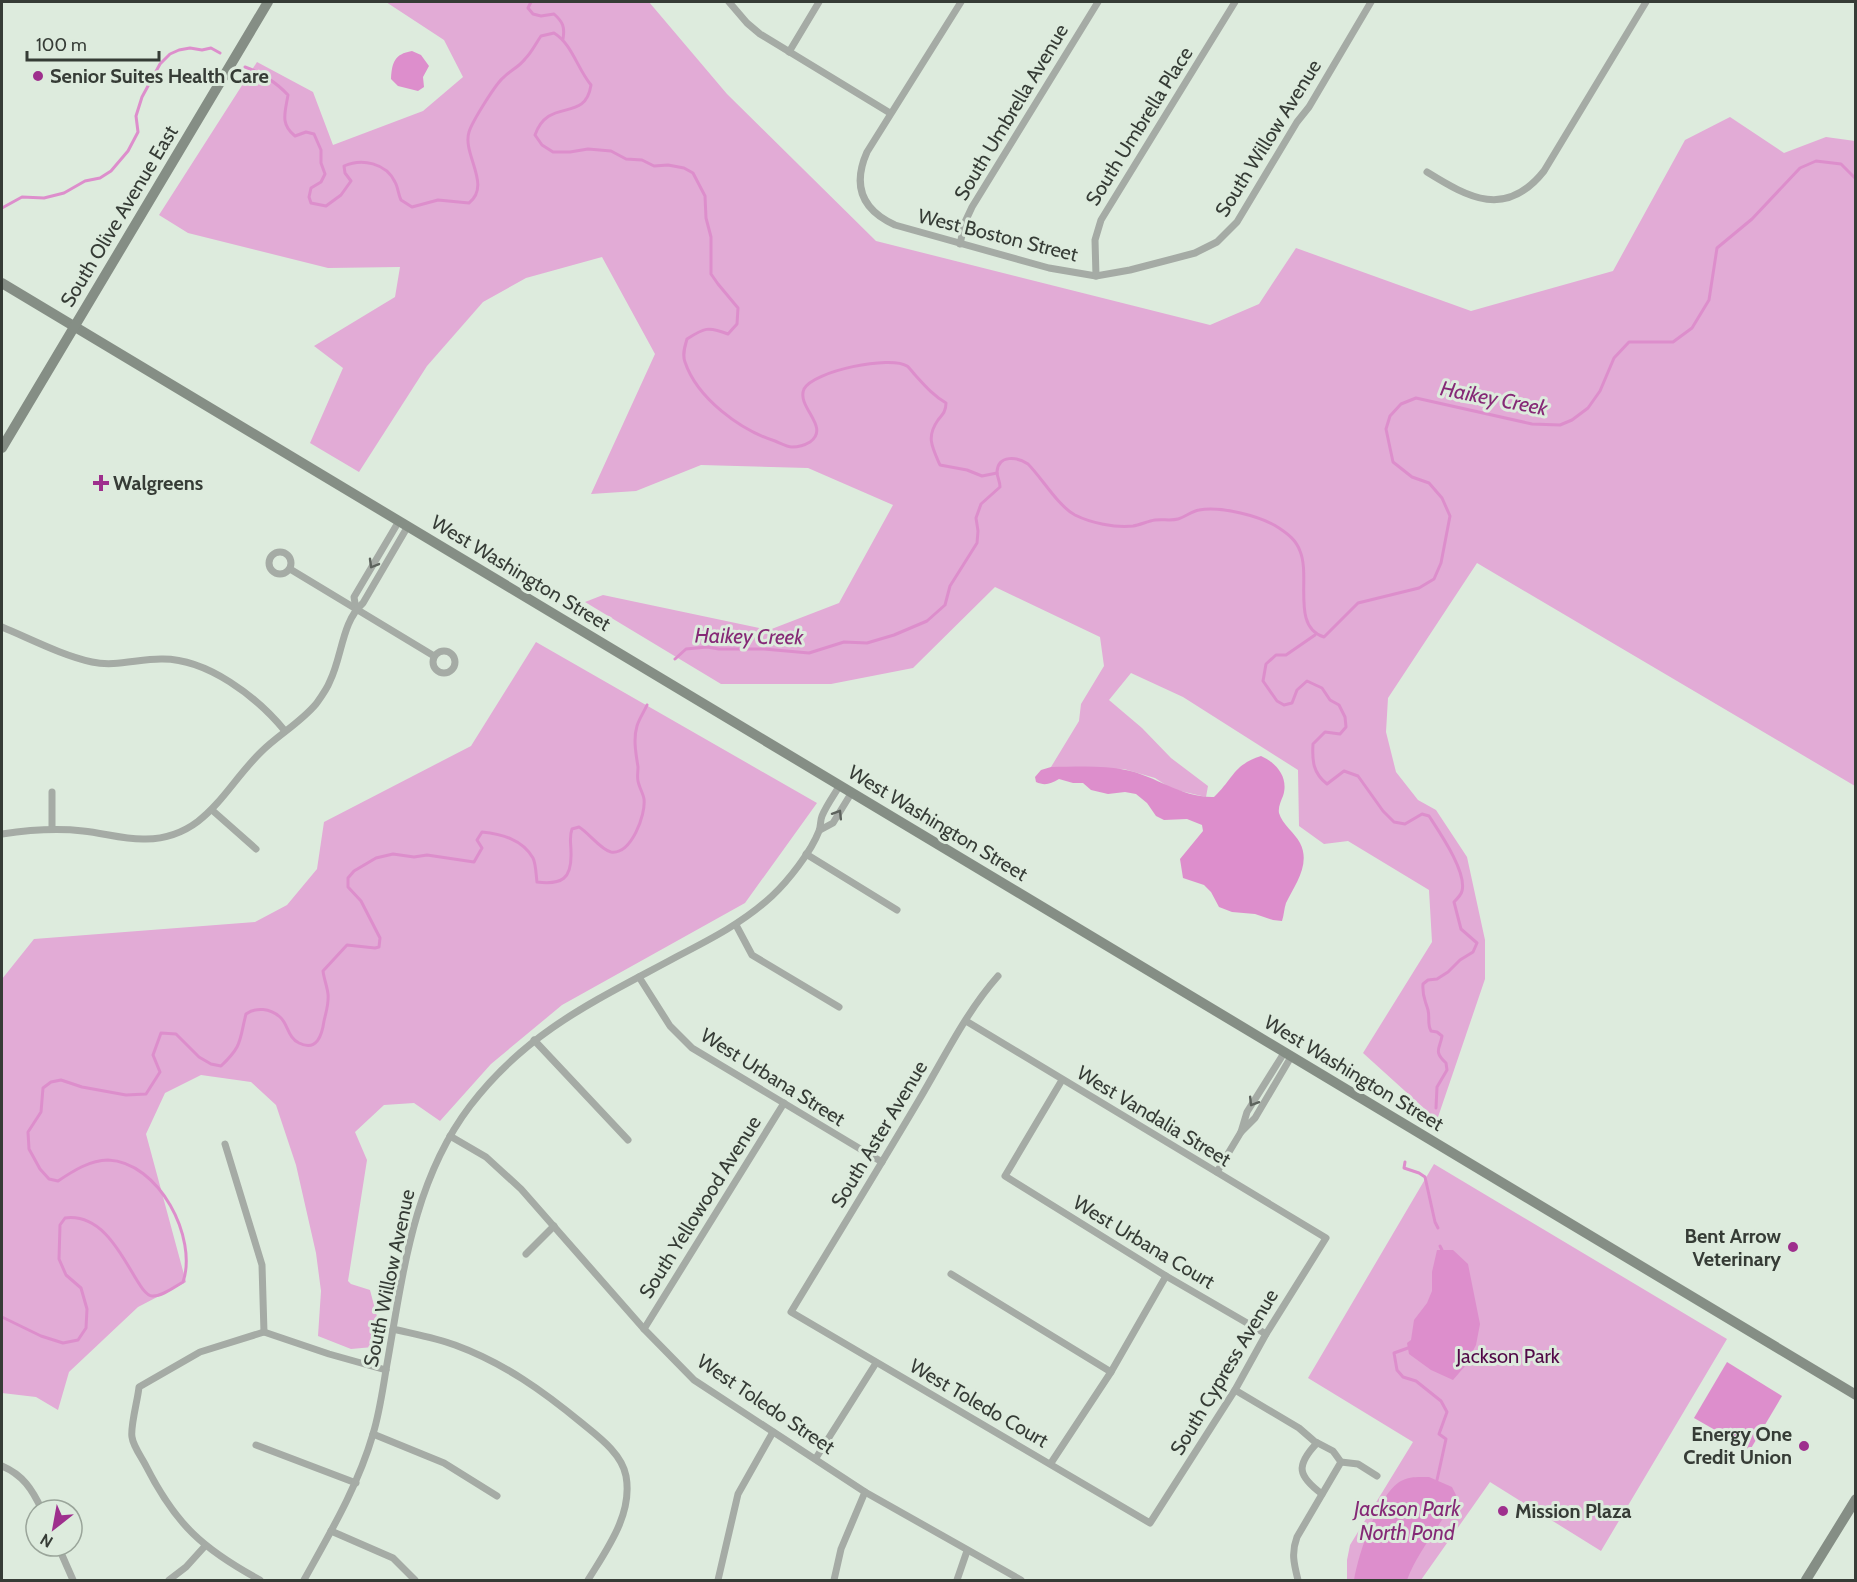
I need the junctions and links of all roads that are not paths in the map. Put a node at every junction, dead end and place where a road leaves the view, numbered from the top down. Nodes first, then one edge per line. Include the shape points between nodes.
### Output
1 (268, 2) edge
2 (729, 2) edge
3 (819, 2) edge
4 (961, 2) edge
5 (1098, 2) edge
6 (1235, 2) edge
7 (1371, 2) edge
8 (1646, 2) edge
9 (789, 52) junction
10 (890, 113) junction
11 (1426, 172) dead end
12 (960, 244) junction
13 (1096, 276) junction
14 (2, 282) edge
15 (75, 326) junction
16 (2, 448) edge
17 (404, 523) junction
18 (290, 569) dead end
19 (356, 609) junction
20 (2, 627) edge
21 (434, 656) dead end
22 (285, 731) junction
23 (840, 785) junction
24 (52, 792) dead end
25 (852, 792) junction
26 (212, 810) junction
27 (52, 829) junction
28 (820, 831) junction
29 (2, 834) edge
30 (256, 849) dead end
31 (806, 854) junction
32 (897, 910) dead end
33 (736, 925) junction
34 (998, 976) dead end
35 (639, 977) junction
36 (839, 1006) dead end
37 (966, 1021) junction
38 (534, 1040) junction
39 (1288, 1055) junction
40 (1062, 1080) junction
41 (784, 1103) junction
42 (450, 1136) junction
43 (628, 1140) dead end
44 (225, 1144) dead end
45 (882, 1162) junction
46 (1217, 1172) junction
47 (554, 1226) junction
48 (1326, 1238) joint
49 (526, 1254) dead end
50 (951, 1274) dead end
51 (1166, 1276) junction
52 (791, 1312) joint
53 (393, 1329) junction
54 (644, 1329) junction
55 (264, 1332) junction
56 (1266, 1334) junction
57 (876, 1363) junction
58 (386, 1370) junction
59 (1111, 1372) junction
60 (1234, 1390) junction
61 (1856, 1395) edge
62 (773, 1432) junction
63 (374, 1434) junction
64 (1317, 1443) junction
65 (256, 1445) dead end
66 (816, 1458) junction
67 (1341, 1462) junction
68 (1051, 1463) junction
69 (2, 1466) edge
70 (1377, 1476) dead end
71 (356, 1483) junction
72 (865, 1492) junction
73 (1322, 1494) junction
74 (497, 1496) dead end
75 (36, 1498) edge
76 (1856, 1499) edge
77 (1150, 1523) joint
78 (331, 1531) junction
79 (205, 1546) junction
80 (967, 1551) junction
81 (63, 1558) edge
82 (73, 1581) edge
83 (169, 1581) edge
84 (260, 1581) edge
85 (304, 1581) edge
86 (415, 1581) edge
87 (588, 1581) edge
88 (718, 1581) edge
89 (834, 1581) edge
90 (957, 1581) edge
91 (1022, 1581) edge
92 (1298, 1581) edge
93 (1806, 1581) edge

1 - 15 main road, South Olive Avenue East
2 - 9 street via 753,28
3 - 9 street
4 - 10 street
5 - 12 street, South Umbrella Avenue via 972,207
6 - 13 street, South Umbrella Place via 1101,220 1095,240
7 - 13 street, South Willow Avenue via 1227,233 1195,253
8 - 11 street via 1544,171 1523,192 1498,199 1477,198
9 - 10 street
10 - 12 street, West Boston Street via 864,159 860,177 866,202 873,212 895,225
12 - 13 street, West Boston Street
14 - 15 main road, West Washington Street
15 - 16 main road, South Olive Avenue East
15 - 17 main road, West Washington Street
17 - 19 street via 363,603
17 -> 19 street via 354,597
17 - 23 main road, West Washington Street
18 - 19 street
19 - 21 street
19 - 22 street via 328,686 309,711
20 - 22 street via 92,662 116,664 164,658 196,666 250,695
22 - 26 street via 250,762
23 - 25 main road, West Washington Street
23 - 28 street, South Willow Avenue via 822,817
24 - 27 street
28 -> 25 street, South Willow Avenue via 834,823
25 - 39 main road, West Washington Street
26 - 27 street via 185,830 156,839
26 - 30 street
27 - 29 street
28 - 31 street, South Willow Avenue
31 - 32 street
31 - 33 street, South Willow Avenue via 771,897
33 - 35 street, South Willow Avenue
33 - 36 street via 752,955
34 - 37 street, South Aster Avenue
35 - 38 street, South Willow Avenue
35 - 41 street, West Urbana Street via 670,1026 692,1048
37 - 40 street, West Vandalia Street
37 - 45 street, South Aster Avenue
38 - 42 street, South Willow Avenue via 487,1084
38 - 43 street
39 - 46 street via 1256,1118 1241,1132
39 - 61 main road, West Washington Street
40 - 46 street, West Vandalia Street
40 - 51 street, West Urbana Court via 1005,1176
41 - 45 street, West Urbana Street
41 - 54 street, South Yellowood Avenue
42 - 47 street, West Toledo Street via 486,1157
42 - 53 street, South Willow Avenue via 427,1181 415,1220
44 - 55 street via 262,1265
45 - 52 street, South Aster Avenue
46 - 48 street, West Vandalia Street
47 - 49 street
47 - 54 street, West Toledo Street
48 - 56 street, South Cypress Avenue
50 - 59 street
51 - 56 street, West Urbana Court
51 - 59 street
52 - 57 street, West Toledo Court
53 - 58 street, South Willow Avenue
53 - 87 street via 453,1344 517,1373 610,1447 626,1474 627,1500 617,1532
54 - 62 street, West Toledo Street via 694,1380
55 - 58 street
55 - 79 street via 200,1352 139,1388 132,1438 169,1506
56 - 60 street, South Cypress Avenue
57 - 66 street
57 - 68 street, West Toledo Court
58 - 63 street, South Willow Avenue
59 - 68 street
60 - 64 street
60 - 77 street, South Cypress Avenue
62 - 66 street, West Toledo Street
62 - 88 street via 738,1494
63 - 71 street, South Willow Avenue
63 - 74 street via 444,1463
64 - 67 street via 1333,1451
64 - 73 street via 1309,1451 1302,1471 1308,1484
65 - 71 street
66 - 72 street, West Toledo Street
67 - 70 street via 1358,1464
67 - 73 street
68 - 77 street, West Toledo Court
69 - 75 street via 28,1483
71 - 78 street, South Willow Avenue
72 - 80 street, West Toledo Street
72 - 89 street via 841,1549
73 - 92 street via 1293,1549
76 - 93 main road
78 - 85 street, South Willow Avenue
78 - 86 street via 393,1558
79 - 83 street
79 - 84 street
80 - 90 street
80 - 91 street, West Toledo Street
81 - 82 street

